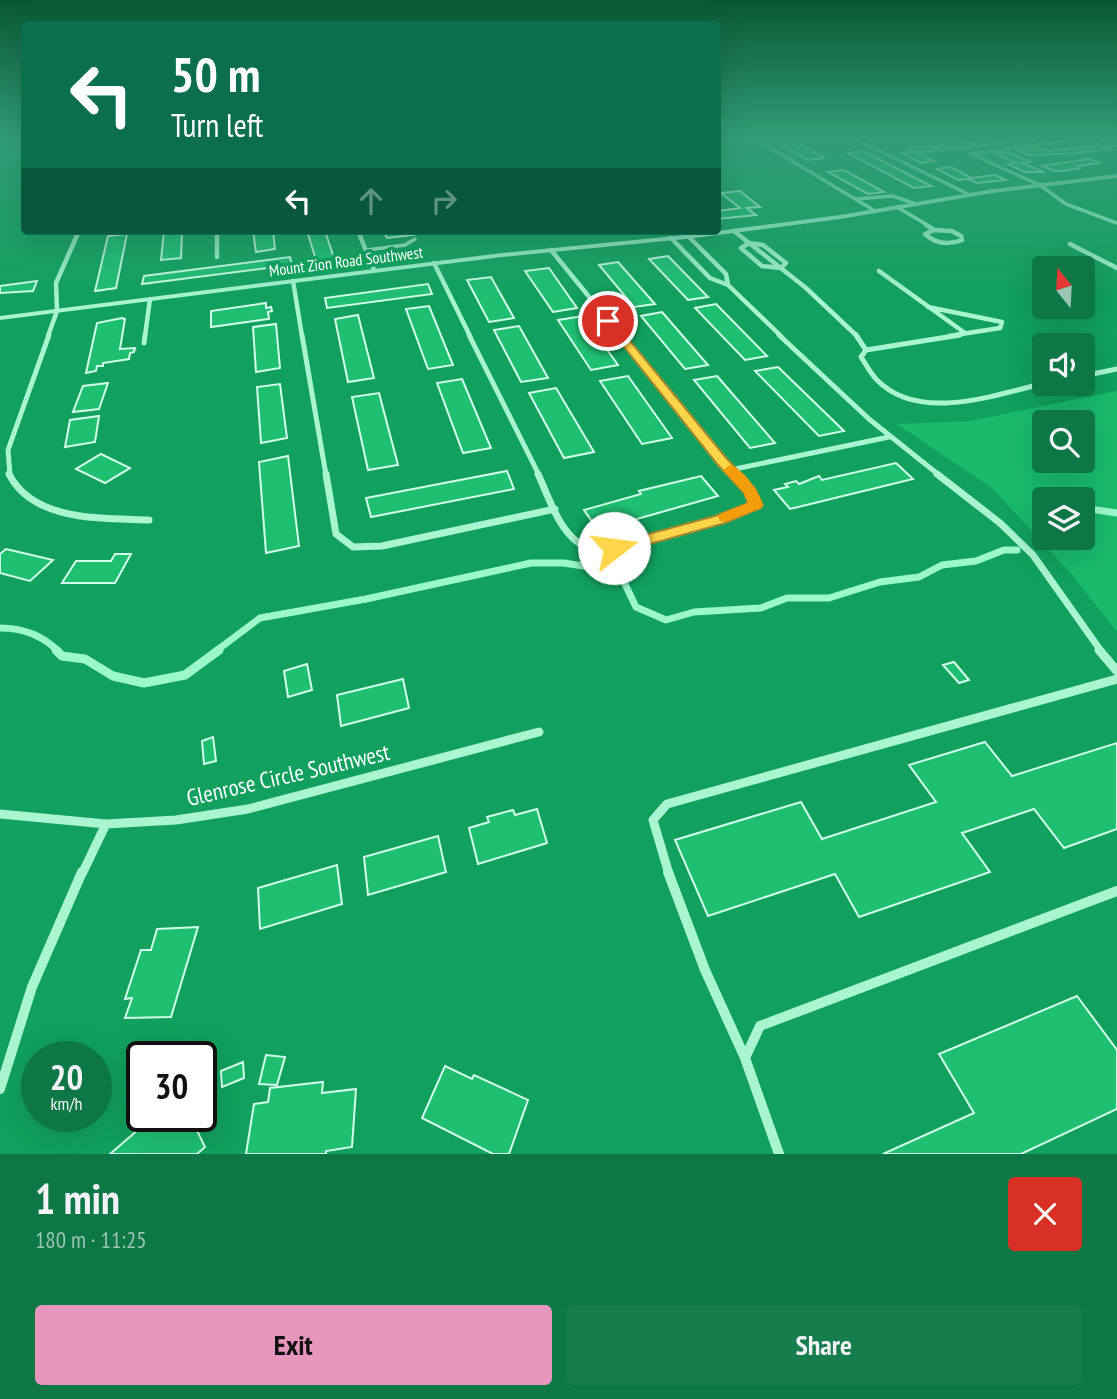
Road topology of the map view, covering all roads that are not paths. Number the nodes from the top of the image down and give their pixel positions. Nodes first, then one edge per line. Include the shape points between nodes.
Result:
1 (842, 192) edge
2 (964, 192) edge
3 (992, 192) edge
4 (1049, 192) edge
5 (970, 195) junction
6 (854, 199) junction
7 (916, 204) junction
8 (897, 207) junction
9 (875, 211) junction
10 (1117, 223) edge
11 (934, 230) junction
12 (734, 231) junction
13 (721, 232) edge
14 (77, 235) edge
15 (217, 235) edge
16 (360, 235) edge
17 (686, 235) edge
18 (692, 235) edge
19 (671, 238) junction
20 (415, 239) dead end
21 (749, 243) junction
22 (1070, 244) dead end
23 (366, 250) junction
24 (551, 250) junction
25 (775, 255) junction
26 (766, 256) junction
27 (217, 257) dead end
28 (752, 258) junction
29 (434, 263) junction
30 (781, 268) junction
31 (1117, 268) edge
32 (374, 270) junction
33 (880, 271) dead end
34 (293, 281) junction
35 (728, 285) junction
36 (150, 299) junction
37 (928, 307) junction
38 (57, 311) junction
39 (0, 318) edge
40 (965, 333) junction
41 (144, 343) dead end
42 (866, 350) junction
43 (1117, 369) edge
44 (1095, 374) edge
45 (1032, 386) edge
46 (889, 437) junction
47 (730, 470) junction
48 (555, 509) junction
49 (149, 520) dead end
50 (1117, 671) edge
51 (1117, 678) edge
52 (539, 732) dead end
53 (0, 814) edge
54 (106, 824) junction
55 (1117, 891) edge
56 (745, 1058) junction
57 (0, 1089) edge
58 (779, 1154) edge

1 - 6 street
2 - 5 street
3 - 5 street, Mount Zion Road Southwest
4 - 10 street via 1066,204
5 - 7 street, Mount Zion Road Southwest
6 - 7 street via 893,196
6 - 9 street
7 - 8 street, Mount Zion Road Southwest
8 - 9 street, Mount Zion Road Southwest
8 - 11 street
9 - 12 street, Mount Zion Road Southwest
11 - 11 street via 957,233 962,240 950,243 925,234
12 - 13 street, Mount Zion Road Southwest
12 - 21 street
14 - 38 street via 56,283
15 - 27 street
16 - 23 street
17 - 19 street, Mount Zion Road Southwest
18 - 35 street via 726,274
19 - 24 street, Mount Zion Road Southwest
19 - 35 street via 710,278
20 - 23 lane via 405,245
21 - 25 street via 762,245
21 - 26 street
21 - 28 street via 741,248
22 - 31 street
23 - 32 street
24 - 29 street, Mount Zion Road Southwest
24 - 47 street
25 - 26 street
25 - 30 street via 786,263
26 - 28 street
26 - 30 street
28 - 30 street via 762,266
29 - 32 street, Mount Zion Road Southwest
29 - 48 street
30 - 42 street via 847,324
32 - 34 street, Mount Zion Road Southwest
33 - 37 street
34 - 36 street, Mount Zion Road Southwest
34 - 48 street via 337,534 353,547 382,546
35 - 46 street
36 - 38 street, Mount Zion Road Southwest
36 - 41 street
37 - 40 street
37 - 40 street via 1002,322 1000,328
38 - 39 street, Mount Zion Road Southwest
38 - 49 street via 8,450 8,473 21,493 48,508
40 - 42 street
42 - 45 street via 861,357 867,370 897,395 914,402 966,400
43 - 44 street
46 - 47 street
46 - 50 street via 1033,555
47 - 48 street via 750,491 756,505 614,548 594,550 579,543
51 - 56 street via 667,804 653,820 669,882
52 - 54 street, Glenrose Circle Southwest via 248,808 176,820
53 - 54 street, Glenrose Circle Southwest
54 - 57 street via 52,932 11,1042
55 - 56 street via 760,1026
56 - 58 street

